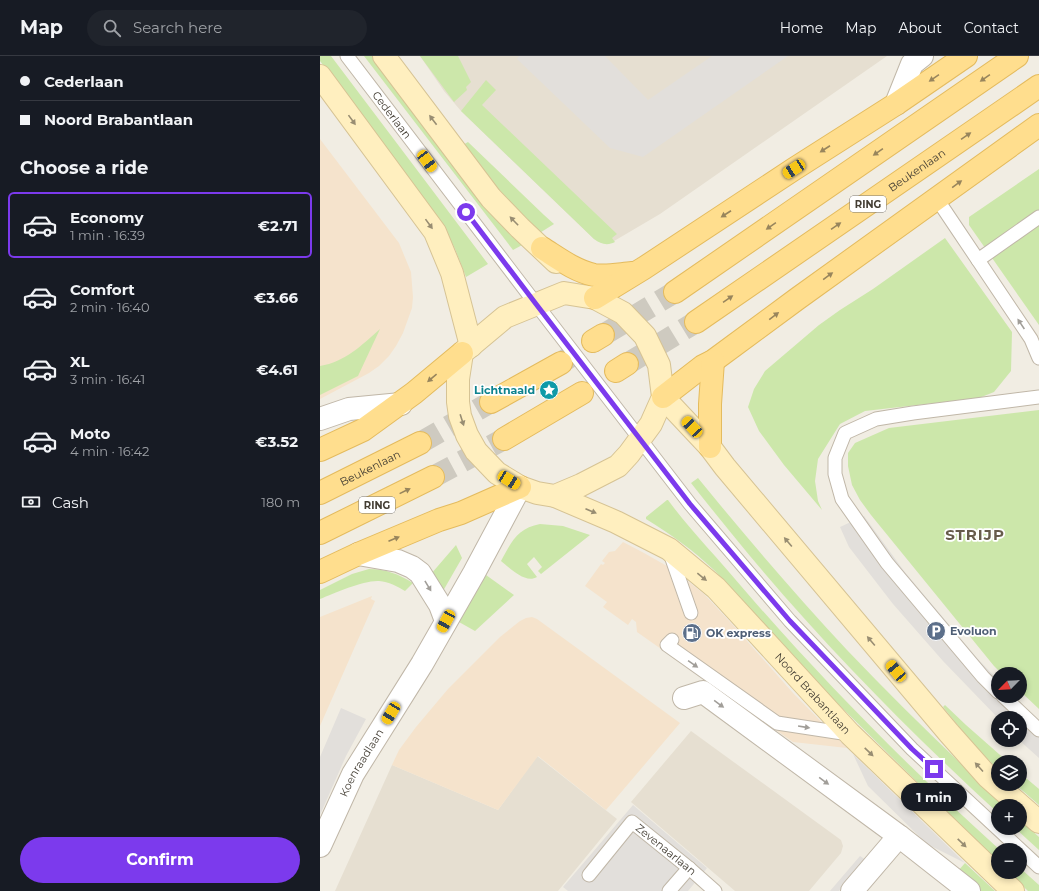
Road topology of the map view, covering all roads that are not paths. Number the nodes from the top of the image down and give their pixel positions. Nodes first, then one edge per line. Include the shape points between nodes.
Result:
1 (347, 56) edge
2 (384, 56) edge
3 (922, 56) edge
4 (966, 56) edge
5 (1017, 56) edge
6 (320, 76) edge
7 (1039, 86) edge
8 (896, 104) junction
9 (1039, 125) edge
10 (937, 199) junction
11 (1039, 217) edge
12 (542, 248) junction
13 (978, 260) junction
14 (635, 273) junction
15 (675, 292) tunnel mouth
16 (595, 298) junction
17 (536, 304) junction
18 (696, 322) tunnel mouth
19 (466, 350) junction
20 (1039, 358) edge
21 (713, 361) junction
22 (561, 363) tunnel mouth
23 (582, 393) dead end
24 (663, 397) junction
25 (1039, 397) edge
26 (491, 402) tunnel mouth
27 (401, 404) junction
28 (320, 419) edge
29 (504, 439) tunnel mouth
30 (640, 439) junction
31 (420, 443) tunnel mouth
32 (710, 447) junction
33 (320, 450) edge
34 (433, 477) tunnel mouth
35 (520, 487) junction
36 (320, 493) edge
37 (555, 496) junction
38 (320, 533) edge
39 (669, 549) junction
40 (358, 554) junction
41 (320, 572) edge
42 (691, 613) dead end
43 (446, 621) junction
44 (672, 640) dead end
45 (991, 685) edge
46 (684, 698) dead end
47 (1010, 703) edge
48 (1039, 730) edge
49 (850, 734) junction
50 (1039, 822) edge
51 (899, 836) junction
52 (321, 842) edge
53 (1039, 867) edge
54 (689, 868) junction
55 (589, 875) dead end
56 (669, 891) edge
57 (715, 891) edge
58 (852, 891) edge
59 (969, 891) edge
60 (1012, 891) edge

1 - 17 lane, Cederlaan
12 -> 2 main road via 492,198
3 - 8 street via 912,64
4 -> 8 main road
5 -> 15 main road
6 -> 19 main road via 435,232 452,273
18 -> 7 main road, Beukenlaan / RING
8 -> 14 main road
10 -> 9 main road
10 - 13 lane
21 -> 10 main road
11 - 13 lane
12 - 14 main road via 570,266 594,275
12 - 16 main road
20 -> 13 lane via 1031,339
14 - 16 main road
16 - 17 main road via 564,293
16 - 24 main road via 623,313 645,336 659,365
17 - 19 main road via 505,317
17 - 30 lane, Cederlaan
19 -> 27 main road
19 -> 35 main road, Noord Brabantlaan via 458,378 458,402 467,435 476,451 497,473
21 - 24 main road
21 - 32 main road
22 - 26 main road
23 - 29 main road
24 - 30 main road via 651,424
24 - 32 main road
25 - 45 lane via 876,419 845,433 835,458 835,474 842,499 858,524 887,563
27 - 28 street via 349,409
27 - 33 main road via 363,430
30 - 37 main road via 618,466
30 - 53 lane, Cederlaan via 685,498 790,621 912,749
31 - 36 main road, Beukenlaan
50 -> 32 main road via 988,777 949,733
38 -> 34 main road, RING
35 - 37 main road, Noord Brabantlaan
40 -> 35 main road
35 - 43 street, Koenraadlaan
37 -> 39 main road, Noord Brabantlaan via 616,522
39 - 42 lane
39 -> 49 main road, Noord Brabantlaan via 716,588
40 - 41 main road
40 -> 43 street via 398,561 412,567 420,574 440,606
43 - 52 street, Koenraadlaan via 422,664 352,774
44 -> 49 lane via 667,645 777,723
46 -> 51 street via 703,692
47 - 48 lane
49 -> 60 main road, Noord Brabantlaan
51 - 58 street
51 - 59 street
54 - 55 lane, Zevenaarlaan via 632,822
54 - 56 lane
54 - 57 lane, Zevenaarlaan

